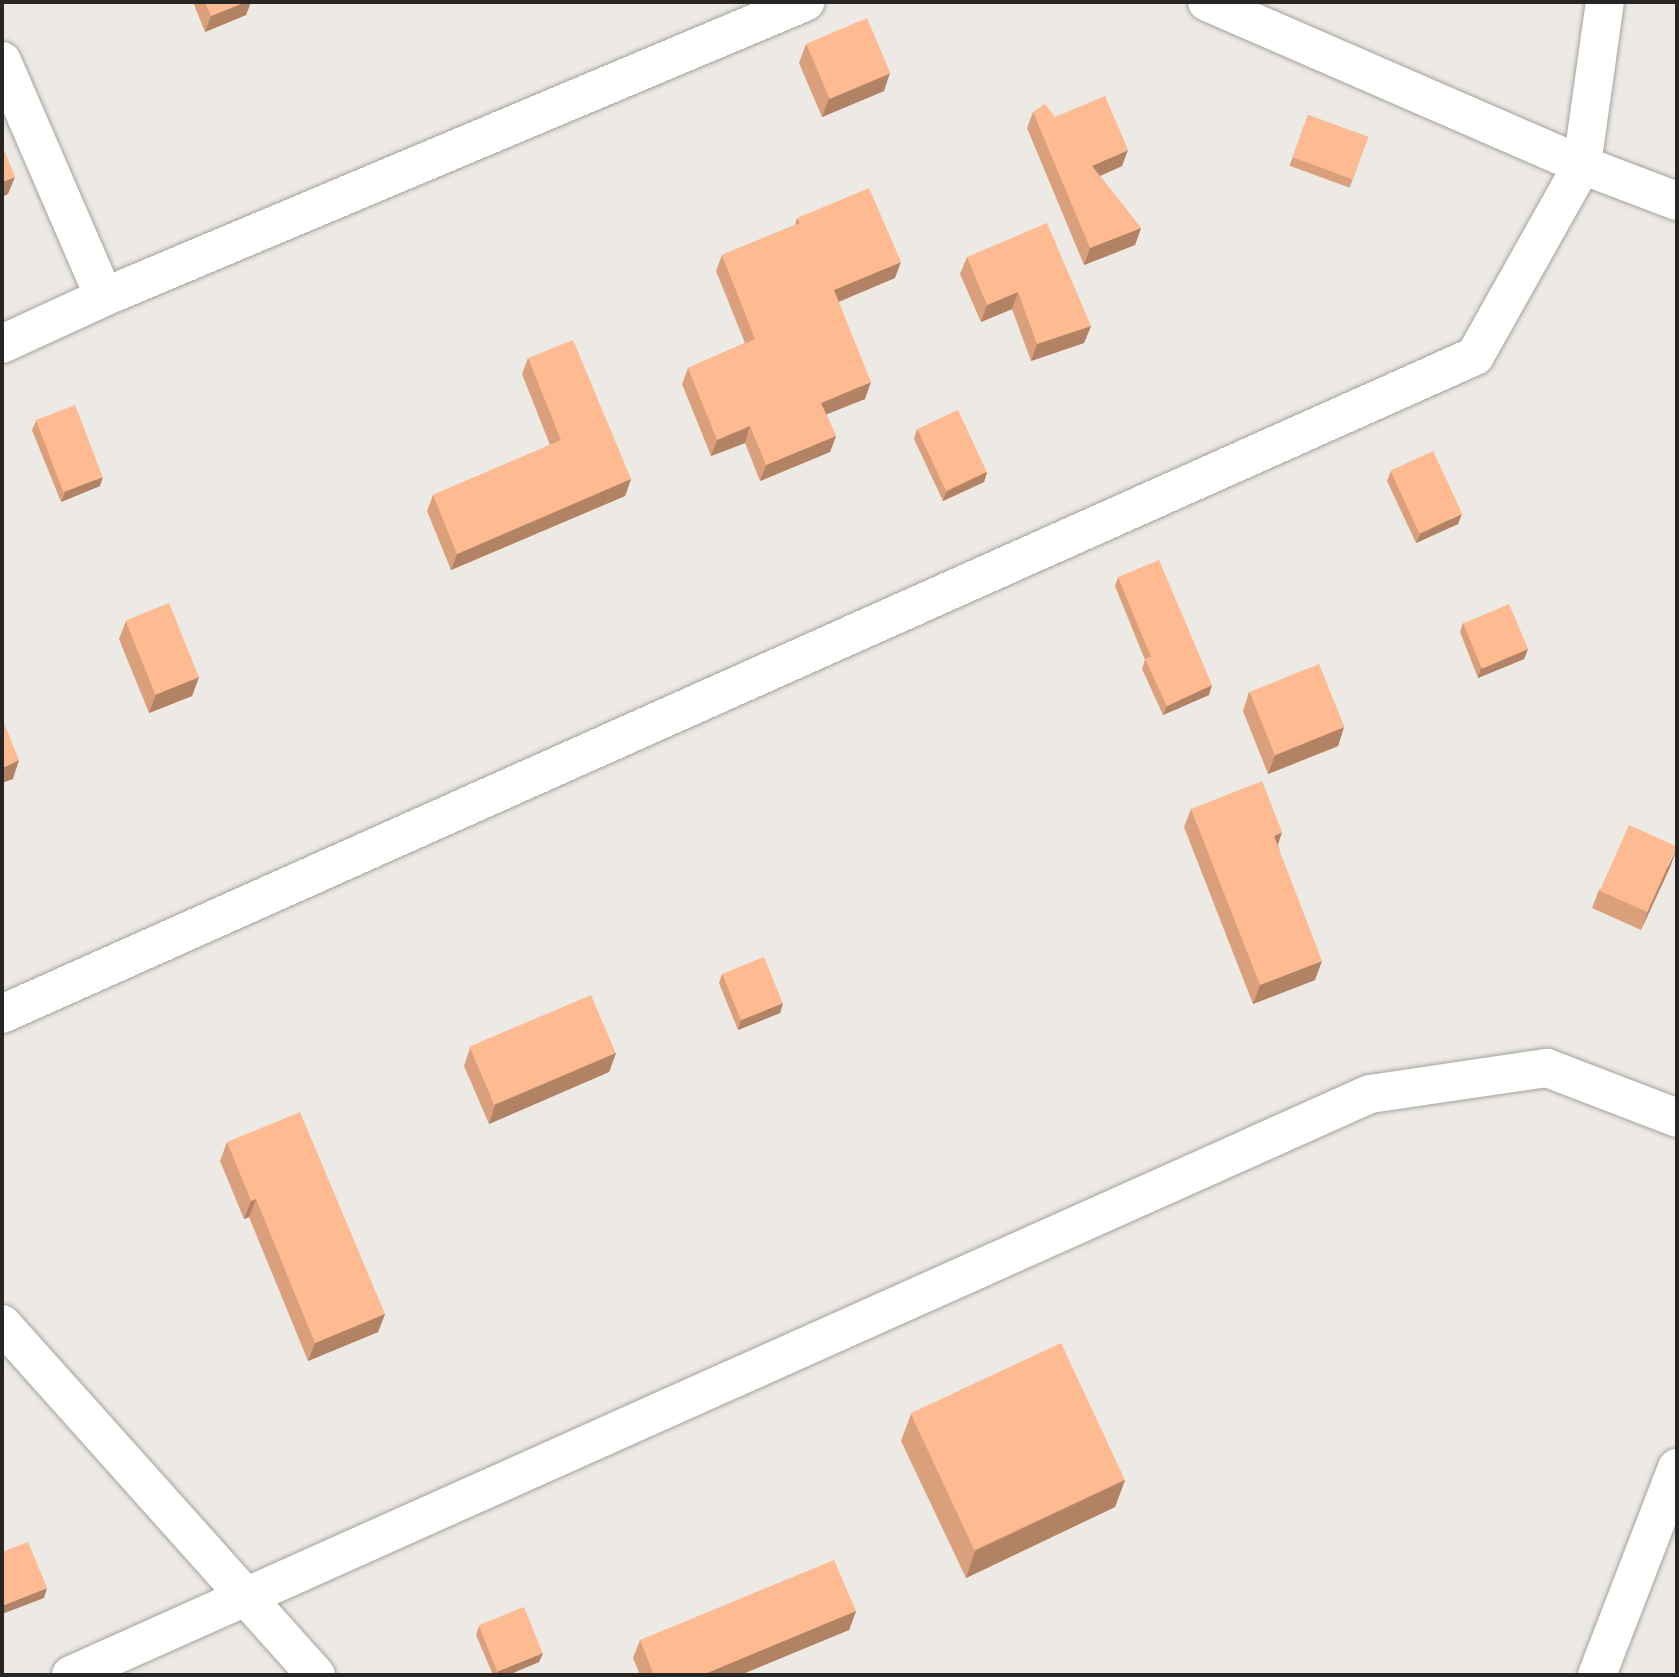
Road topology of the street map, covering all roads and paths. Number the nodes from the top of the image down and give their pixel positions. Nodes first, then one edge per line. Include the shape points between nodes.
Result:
1 (805, 2) edge
2 (1207, 2) edge
3 (1605, 2) edge
4 (2, 61) edge
5 (1582, 165) junction
6 (1677, 201) edge
7 (104, 296) junction
8 (2, 344) edge
9 (2, 1014) edge
10 (1677, 1118) edge
11 (2, 1324) edge
12 (1677, 1468) edge
13 (246, 1597) junction
14 (71, 1675) edge
15 (316, 1675) edge
16 (1597, 1675) edge

1 - 7 street
2 - 5 street
3 - 5 street
4 - 7 street
5 - 6 street
5 - 9 street via 1475,356
7 - 8 street
10 - 13 street via 1547,1068 1370,1094
11 - 13 street
12 - 16 street
13 - 14 street
13 - 15 street

